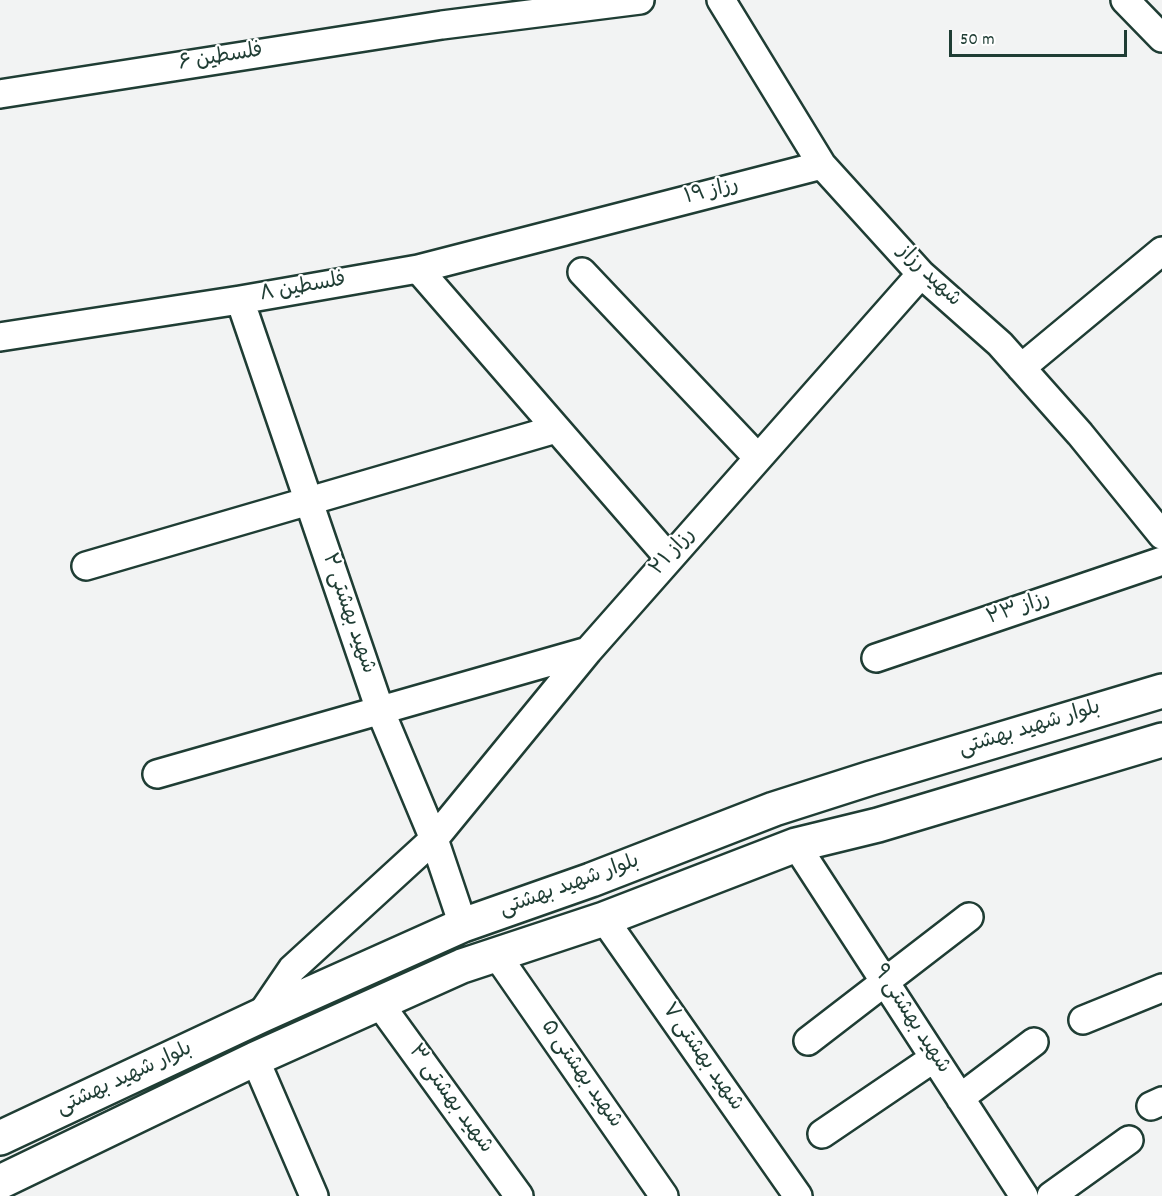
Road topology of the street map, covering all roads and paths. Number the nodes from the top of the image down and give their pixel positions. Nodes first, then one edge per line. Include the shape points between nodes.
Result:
1 (640, 0) edge
2 (721, 0) edge
3 (1125, 0) edge
4 (1162, 38) edge
5 (0, 94) edge
6 (822, 165) junction
7 (602, 221) joint
8 (1162, 251) edge
9 (418, 268) junction
10 (582, 272) dead end
11 (921, 274) junction
12 (240, 300) junction
13 (0, 336) edge
14 (1021, 368) junction
15 (556, 429) junction
16 (758, 458) junction
17 (308, 501) junction
18 (1162, 535) edge
19 (669, 558) junction
20 (1162, 561) edge
21 (86, 566) dead end
22 (588, 651) junction
23 (876, 658) dead end
24 (1162, 691) edge
25 (380, 710) junction
26 (1162, 740) edge
27 (157, 774) dead end
28 (434, 839) junction
29 (796, 845) junction
30 (969, 917) dead end
31 (604, 919) junction
32 (463, 925) junction
33 (496, 954) junction
34 (885, 982) junction
35 (1162, 988) edge
36 (379, 1003) junction
37 (260, 1016) junction
38 (1083, 1020) dead end
39 (808, 1041) dead end
40 (1034, 1042) dead end
41 (934, 1058) junction
42 (255, 1059) junction
43 (148, 1069) junction
44 (960, 1098) junction
45 (161, 1105) junction
46 (822, 1134) dead end
47 (2, 1136) edge
48 (1130, 1140) dead end
49 (0, 1182) edge
50 (314, 1196) edge
51 (519, 1196) edge
52 (664, 1196) edge
53 (798, 1196) edge
54 (1024, 1196) edge
55 (1052, 1196) edge

1 - 5 street, فلسطین ۶ via 442,25
2 - 6 street, شهید رزاز
3 - 4 street
6 - 7 street, رزاز ۱۹
6 - 11 street, شهید رزاز
7 - 9 street, فلسطین ۸
8 - 14 street
9 - 12 street, فلسطین ۸
9 - 15 street
10 - 16 street
11 - 14 street, شهید رزاز via 1000,344
11 - 16 street, رزاز ۲۱
12 - 13 street, فلسطین ۸
12 - 17 street, شهید بهشتی ۲
14 - 18 street, شهید رزاز
15 - 17 street
15 - 19 street
16 - 19 street, رزاز ۲۱
17 - 21 street
17 - 25 street, شهید بهشتی ۲
19 - 22 street, رزاز ۲۱
20 - 23 street, رزاز ۲۳
22 - 25 street
22 - 28 street, رزاز ۲۱
24 - 32 main road, بلوار شهید بهشتی via 774,809
25 - 27 street
25 - 28 street, شهید بهشتی ۲
26 - 29 main road, بلوار شهید بهشتی via 878,825
28 - 32 street, شهید بهشتی ۲
28 - 37 street, رزاز ۲۱ via 292,969
29 - 31 main road, بلوار شهید بهشتی
29 - 34 street, شهید بهشتی ۹
30 - 34 street
31 - 33 main road, بلوار شهید بهشتی
31 - 53 street, شهید بهشتی ۷
32 - 37 main road, بلوار شهید بهشتی
33 - 36 main road, بلوار شهید بهشتی
33 - 52 street, شهید بهشتی ۵
34 - 39 street
34 - 41 street, شهید بهشتی ۹
35 - 38 street
36 - 42 main road, بلوار شهید بهشتی
36 - 51 street, شهید بهشتی ۳
37 - 43 main road, بلوار شهید بهشتی
40 - 44 street
41 - 44 street, شهید بهشتی ۹
41 - 46 street
42 - 45 main road, بلوار شهید بهشتی
42 - 50 street
43 - 45 main road via 147,1092
43 - 47 main road, بلوار شهید بهشتی
44 - 54 street, شهید بهشتی ۹
45 - 49 main road, بلوار شهید بهشتی
48 - 55 street

